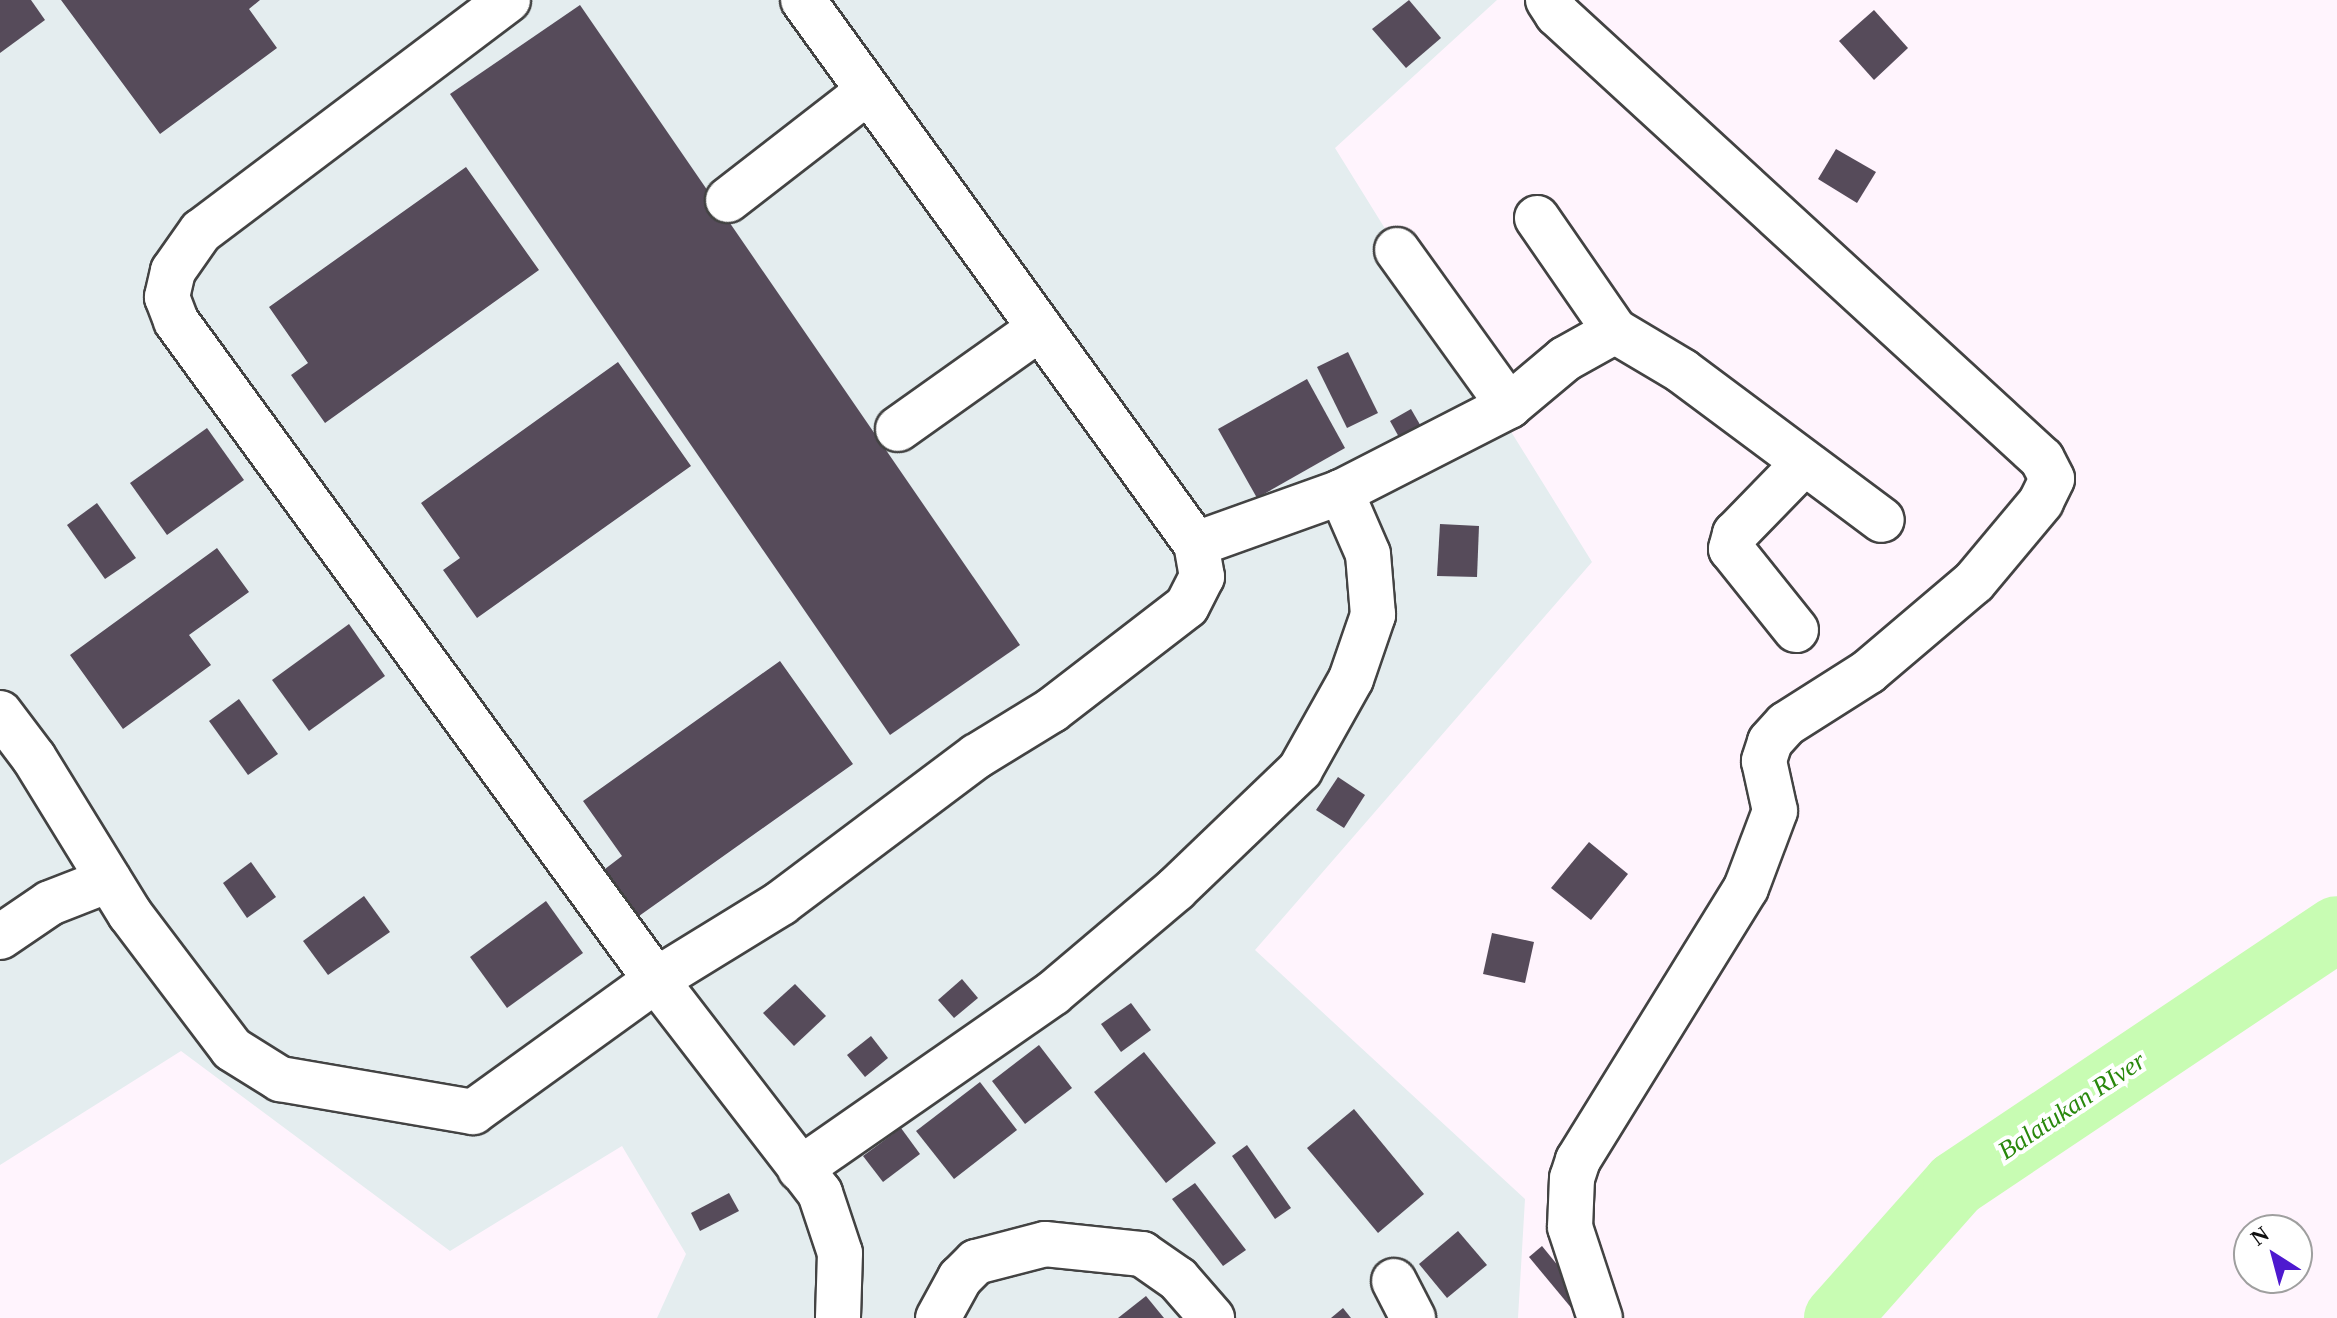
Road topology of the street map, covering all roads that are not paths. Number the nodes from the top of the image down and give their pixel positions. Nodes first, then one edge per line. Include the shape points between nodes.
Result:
1 (508, 0) edge
2 (803, 0) edge
3 (1548, 0) edge
4 (866, 93) junction
5 (728, 200) dead end
6 (1537, 218) dead end
7 (1397, 250) dead end
8 (1040, 328) junction
9 (1615, 331) junction
10 (1509, 406) junction
11 (898, 429) dead end
12 (1803, 464) junction
13 (1341, 492) junction
14 (1882, 520) dead end
15 (1196, 544) junction
16 (1796, 630) dead end
17 (0, 713) edge
18 (109, 880) junction
19 (0, 937) edge
20 (656, 980) junction
21 (800, 1169) junction
22 (844, 1314) edge
23 (938, 1318) edge
24 (1212, 1318) edge
25 (1600, 1318) edge

1 - 20 street via 201,231 173,271 167,297 176,321
2 - 4 street
3 - 25 street via 2042,459 2052,479 2041,502 1974,582 1868,672 1786,724 1770,742 1764,761 1775,811 1746,888 1578,1160 1572,1178 1570,1227
4 - 5 street
4 - 8 street
6 - 9 street
7 - 10 street
8 - 11 street
8 - 15 street
9 - 10 street via 1565,359
9 - 12 street via 1682,371
10 - 13 street
12 - 14 street
12 - 16 street via 1735,534 1731,549
13 - 15 street
13 - 21 street via 1368,554 1373,615 1351,679 1300,770 1176,889 1053,993
15 - 20 street via 1202,577 1187,606 1052,710 977,756 781,903
17 - 18 street
18 - 19 street via 50,903
18 - 20 street via 171,973 232,1049 280,1079 482,1110
20 - 21 street
21 - 22 street via 833,1221
23 - 24 street via 960,1278 976,1262 1045,1244 1142,1254 1178,1279

